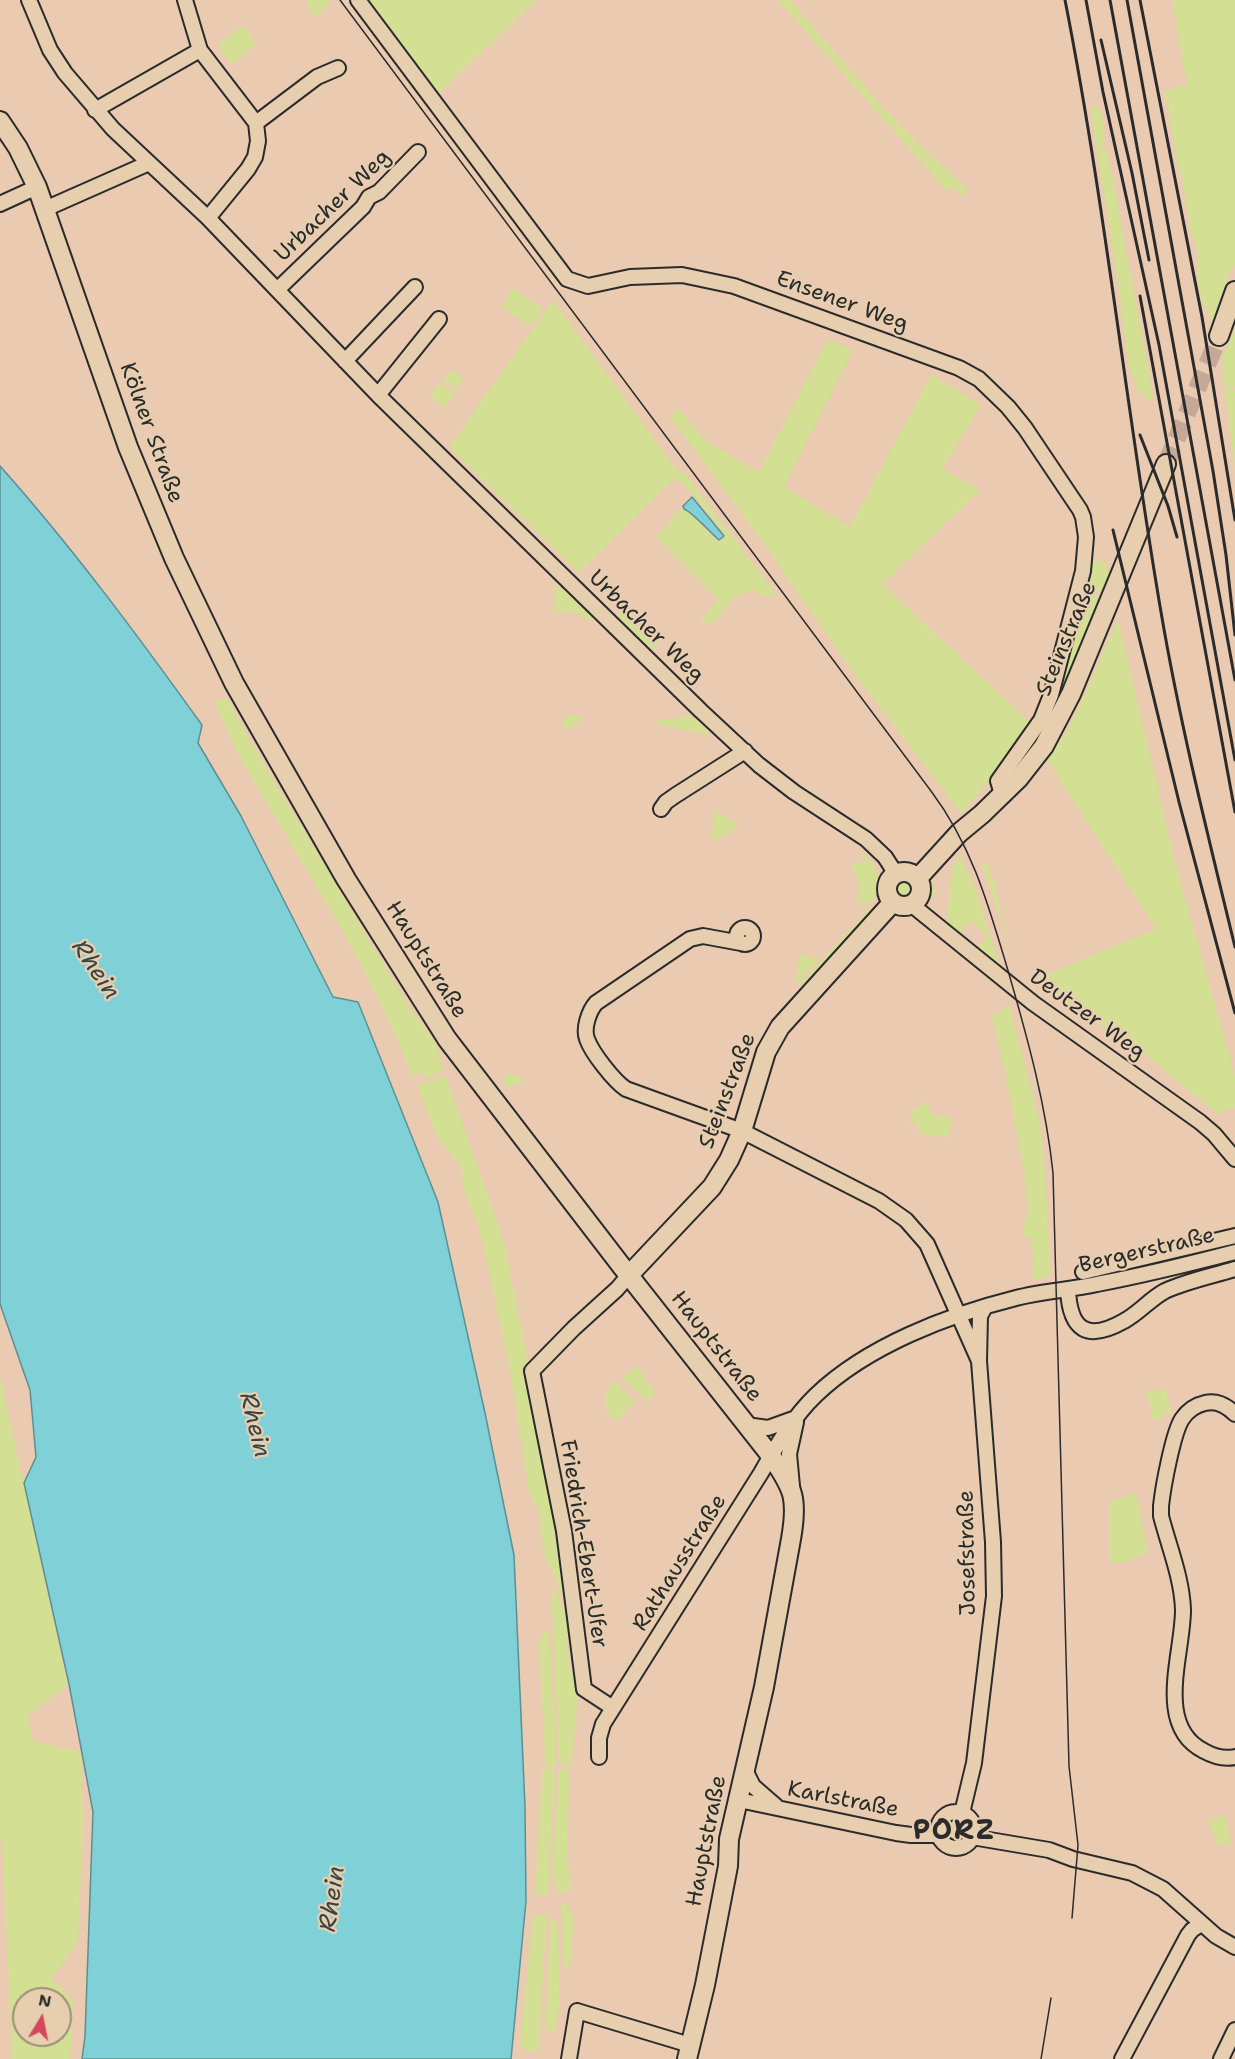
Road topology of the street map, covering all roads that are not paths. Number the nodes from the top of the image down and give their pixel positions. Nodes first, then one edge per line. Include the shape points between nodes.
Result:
1 (29, 0) edge
2 (184, 0) edge
3 (358, 0) edge
4 (200, 50) junction
5 (338, 68) dead end
6 (95, 110) junction
7 (0, 121) edge
8 (256, 123) junction
9 (418, 152) dead end
10 (149, 163) junction
11 (37, 187) junction
12 (0, 204) edge
13 (45, 209) junction
14 (208, 218) junction
15 (415, 287) dead end
16 (278, 289) junction
17 (1235, 291) edge
18 (439, 319) dead end
19 (1219, 336) tunnel mouth
20 (345, 361) junction
21 (378, 395) junction
22 (1166, 464) tunnel mouth
23 (745, 751) junction
24 (275, 755) joint
25 (1002, 794) junction
26 (661, 809) dead end
27 (896, 874) junction
28 (917, 891) junction
29 (893, 902) junction
30 (741, 944) dead end
31 (742, 1131) junction
32 (1235, 1159) edge
33 (1235, 1236) edge
34 (1235, 1252) edge
35 (1235, 1269) edge
36 (1083, 1272) dead end
37 (628, 1275) junction
38 (1068, 1290) junction
39 (985, 1307) junction
40 (959, 1316) junction
41 (979, 1361) junction
42 (532, 1371) joint
43 (1235, 1414) edge
44 (797, 1417) junction
45 (746, 1425) junction
46 (771, 1456) junction
47 (793, 1492) junction
48 (613, 1708) junction
49 (599, 1757) dead end
50 (1235, 1757) edge
51 (745, 1770) junction
52 (739, 1800) junction
53 (763, 1806) junction
54 (780, 1809) junction
55 (962, 1813) junction
56 (732, 1827) junction
57 (973, 1833) junction
58 (939, 1835) junction
59 (1201, 1924) junction
60 (1235, 1937) edge
61 (1235, 1947) edge
62 (1235, 2030) edge
63 (689, 2052) edge
64 (568, 2059) edge
65 (1122, 2059) edge
66 (1221, 2059) edge

1 - 6 street, Urbacher Weg via 51,50
2 - 4 street
3 - 25 street, Ensener Weg via 567,279 588,286 630,277 682,275 734,286 959,368 979,380 1008,407 1080,510 1086,537 1083,571 1051,695 1041,720 998,781
4 - 6 street
4 - 8 street
5 - 8 street via 317,77
6 - 10 street, Urbacher Weg
7 - 11 main road, Kölner Straße
8 - 14 street via 255,157 242,179
9 - 16 street, Urbacher Weg
10 - 13 street
10 - 14 street, Urbacher Weg
11 - 12 street
11 - 13 main road, Kölner Straße
13 - 24 main road, Kölner Straße via 147,495 199,613
14 - 16 street, Urbacher Weg
15 - 20 street
16 - 20 street, Urbacher Weg
17 - 19 main road
18 - 21 street
20 - 21 street, Urbacher Weg
21 - 23 street, Urbacher Weg
22 - 25 main road, Steinstraße via 1060,718 1033,761
23 - 26 street
23 - 27 street, Urbacher Weg via 789,788 866,839
24 - 37 main road, Hauptstraße via 429,1014
25 - 28 main road, Steinstraße
27 - 28 main road via 907,872
27 - 29 main road via 887,887
28 - 29 main road via 904,907
28 - 32 street, Deutzer Weg via 1033,1003 1200,1122
29 - 31 main road, Steinstraße via 772,1039
30 - 31 street, Josefstraße via 703,936 690,939 596,1003 589,1014 586,1035 611,1076 626,1089
31 - 37 main road, Steinstraße via 712,1187
31 - 40 street, Josefstraße via 879,1201 906,1220 927,1244
33 - 36 street, Bergerstraße
34 - 38 street, Bergerstraße
35 - 38 street, Bergerstraße via 1164,1292 1124,1321 1092,1331 1074,1322
37 - 42 street, Steinstraße
37 - 45 main road, Hauptstraße
38 - 39 street, Bergerstraße
39 - 40 street, Bergerstraße
39 - 41 street, Josefstraße via 980,1316
40 - 41 street, Josefstraße
40 - 44 street, Bergerstraße via 865,1358 814,1396
41 - 55 street, Josefstraße via 994,1596 974,1763
42 - 48 street, Friedrich-Ebert-Ufer via 564,1531 584,1689
43 - 50 street via 1224,1405 1208,1402 1185,1415 1178,1429 1161,1516 1179,1578 1183,1610 1174,1704 1182,1733 1208,1753
44 - 45 street via 768,1428
44 - 46 street, Bergerstraße
44 - 47 street via 789,1454
45 - 46 main road, Hauptstraße
46 - 47 main road, Hauptstraße
46 - 48 street, Rathausstraße
47 - 51 main road, Hauptstraße via 793,1531
48 - 49 street, Rathausstraße via 598,1738
51 - 52 main road, Hauptstraße
51 - 54 street via 759,1792
52 - 53 street, Karlstraße
52 - 56 main road, Hauptstraße
53 - 54 street, Karlstraße
53 - 56 street via 750,1811
54 - 58 street, Karlstraße via 896,1833
55 - 57 street via 972,1822
55 - 58 street via 943,1817
56 - 63 main road, Hauptstraße via 728,1866
57 - 58 street via 968,1843 957,1848 944,1844
57 - 59 street via 1132,1873 1163,1889
57 - 60 street via 1135,1865 1168,1883 1206,1918
59 - 61 street
59 - 65 street via 1188,1935
62 - 66 street
63 - 64 street via 577,2012

